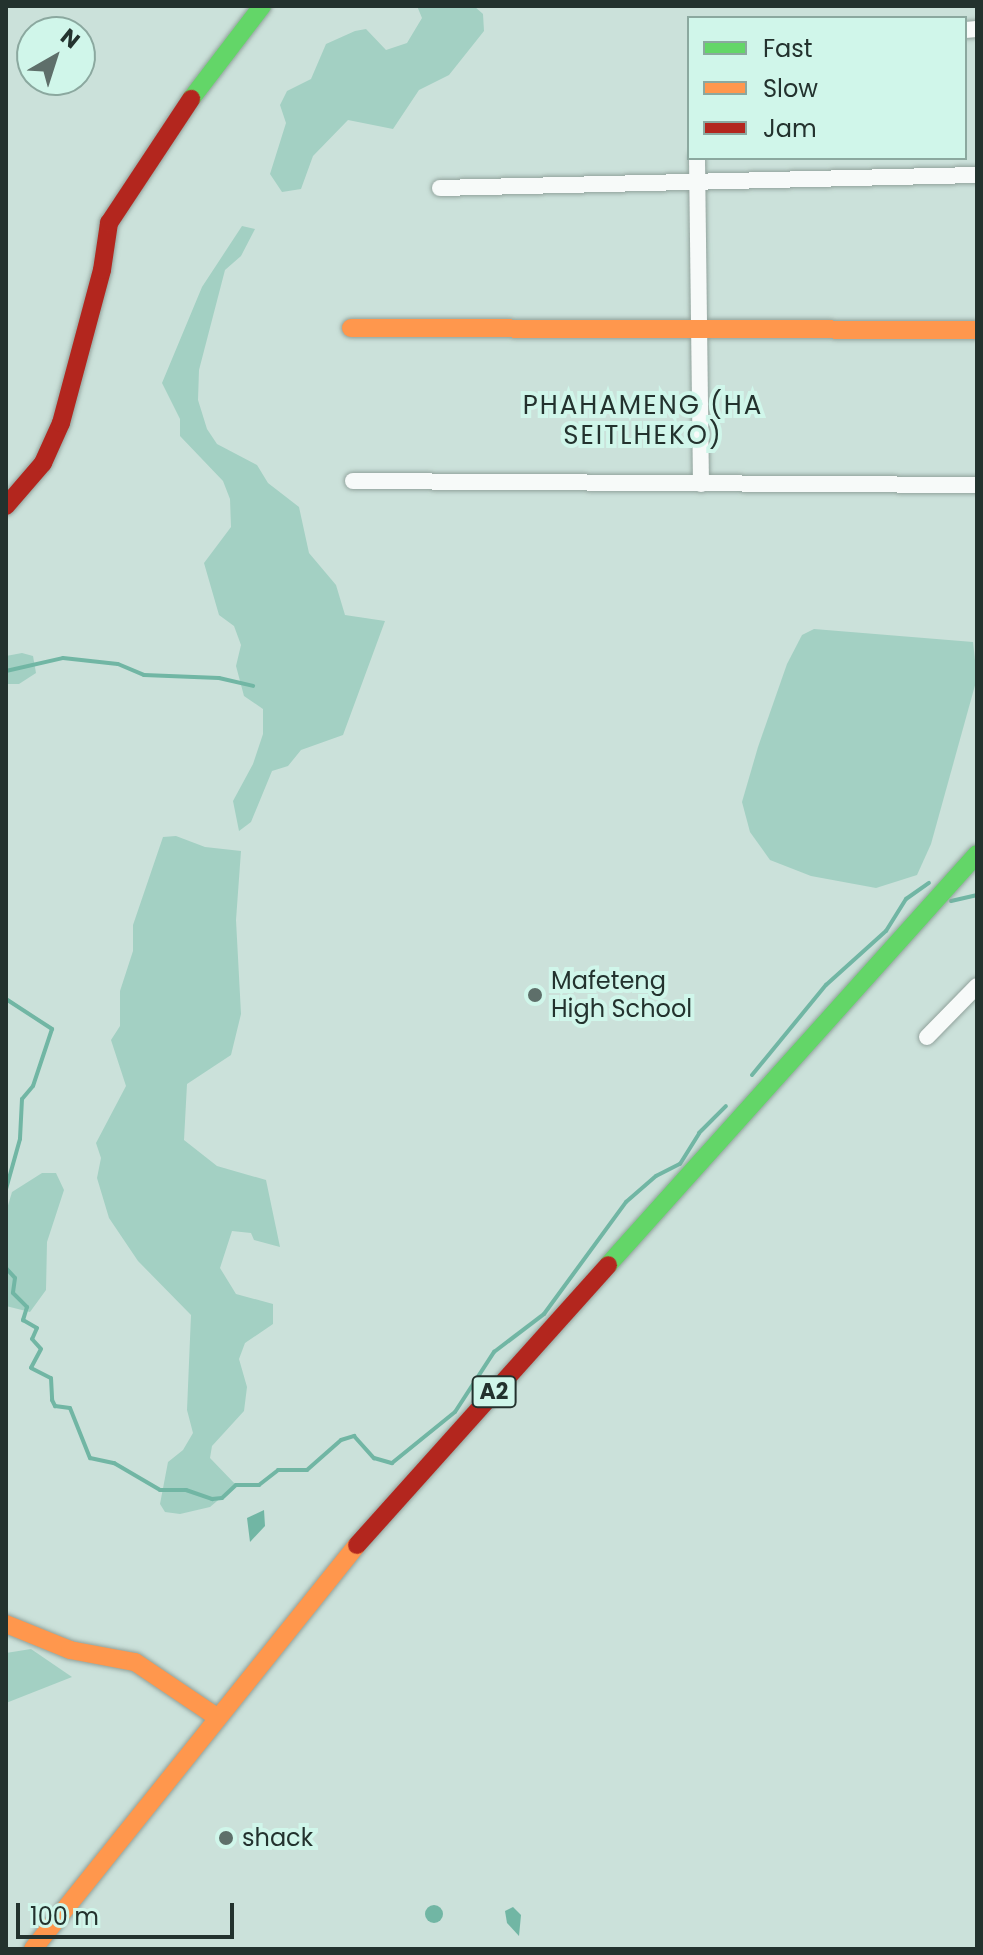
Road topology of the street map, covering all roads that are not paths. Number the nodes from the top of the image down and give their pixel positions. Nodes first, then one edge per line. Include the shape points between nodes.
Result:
1 (262, 6) edge
2 (697, 160) edge
3 (977, 175) edge
4 (697, 179) junction
5 (440, 188) dead end
6 (351, 328) dead end
7 (977, 330) edge
8 (700, 331) junction
9 (353, 481) dead end
10 (701, 484) junction
11 (977, 485) edge
12 (6, 506) edge
13 (977, 854) edge
14 (977, 986) edge
15 (927, 1037) dead end
16 (6, 1624) edge
17 (217, 1717) junction
18 (33, 1949) edge

1 - 12 main road via 200,85 109,223 99,284 61,423 43,463
2 - 4 street
3 - 4 street
4 - 5 street
4 - 8 street
6 - 8 main road
7 - 8 main road
8 - 10 street
9 - 10 street
10 - 11 street
13 - 17 main road, A2 via 424,1468
14 - 15 street
16 - 17 main road via 70,1650 135,1662
17 - 18 main road, A2

